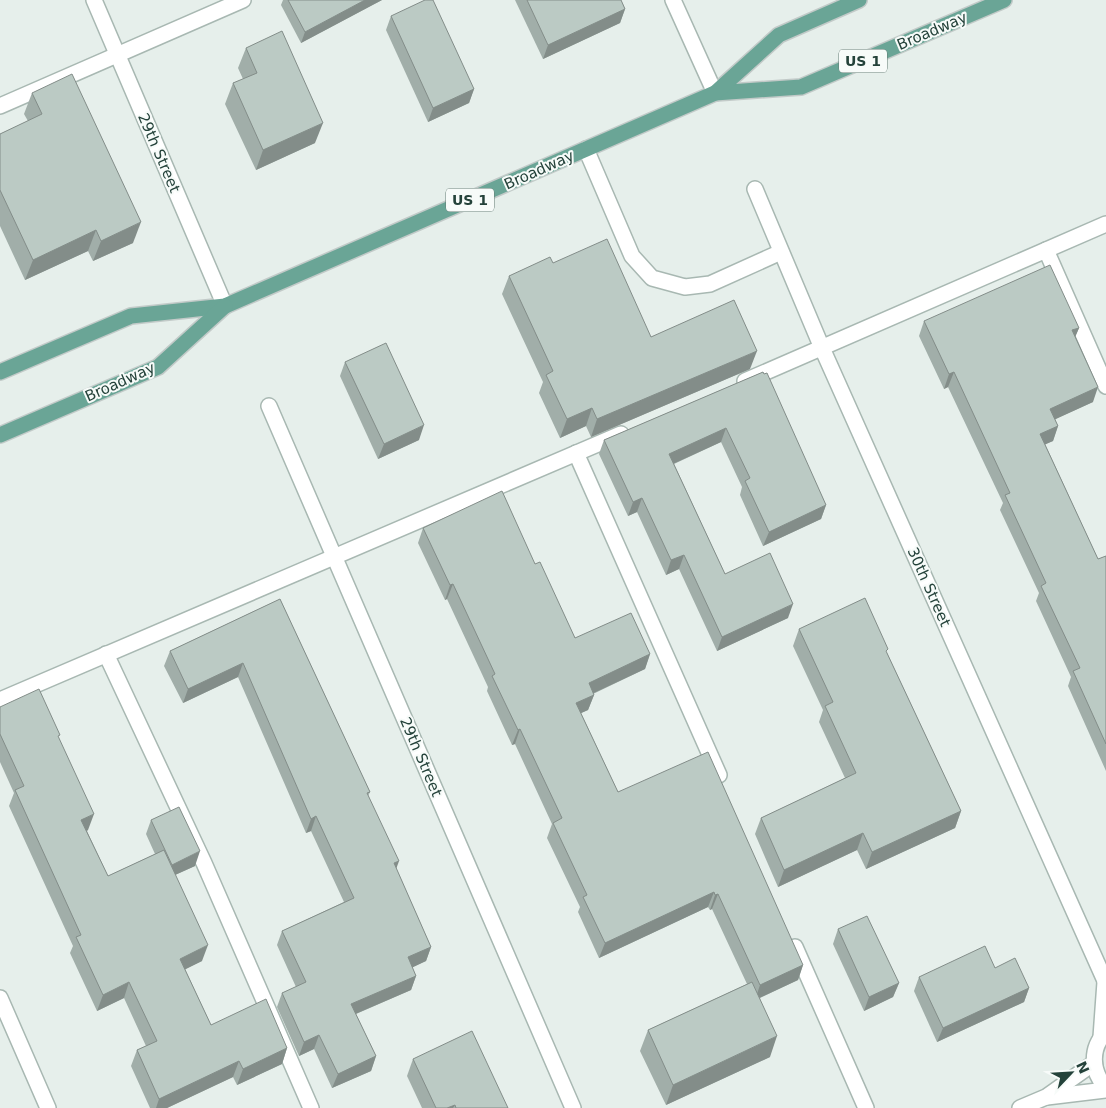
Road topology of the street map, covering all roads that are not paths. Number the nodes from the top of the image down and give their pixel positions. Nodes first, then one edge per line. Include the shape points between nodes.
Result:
1 (94, 0) edge
2 (243, 0) edge
3 (673, 0) edge
4 (859, 0) edge
5 (1004, 0) edge
6 (118, 56) junction
7 (715, 93) junction
8 (0, 106) edge
9 (586, 149) junction
10 (755, 189) dead end
11 (1106, 224) edge
12 (1046, 250) junction
13 (782, 252) junction
14 (226, 306) junction
15 (822, 348) junction
16 (0, 372) edge
17 (1106, 386) edge
18 (728, 388) edge
19 (269, 406) dead end
20 (638, 427) edge
21 (0, 435) edge
22 (576, 454) junction
23 (334, 557) junction
24 (106, 654) junction
25 (0, 700) edge
26 (725, 790) edge
27 (790, 935) edge
28 (1106, 983) edge
29 (0, 998) edge
30 (1103, 1035) edge
31 (1094, 1062) junction
32 (1106, 1089) edge
33 (1046, 1097) junction
34 (48, 1108) edge
35 (311, 1108) edge
36 (573, 1108) edge
37 (866, 1108) edge
38 (1020, 1108) edge

1 - 6 street, 29th Street
2 - 6 street
3 - 7 street
4 - 7 main road, Broadway / US 1 via 779,35
5 - 7 main road, Broadway / US 1 via 802,87
6 - 8 street
6 - 14 street, 29th Street
7 - 9 main road, Broadway / US 1
9 - 13 street via 632,256 652,278 684,287 710,284
9 - 14 main road, Broadway / US 1
10 - 13 street, 30th Street
11 - 12 street
12 - 15 street
12 - 17 street
13 - 15 street, 30th Street
14 - 16 main road, Broadway / US 1 via 131,316
14 - 21 main road, Broadway / US 1 via 158,367
15 - 18 street
15 - 28 street, 30th Street
19 - 23 street, 29th Street
20 - 22 street
22 - 23 street
22 - 26 street
23 - 24 street
23 - 36 street, 29th Street
24 - 25 street
24 - 35 street via 204,863
27 - 37 street
28 - 30 street, 30th Street
29 - 34 street
30 - 31 street, 30th Street via 1095,1049
31 - 32 street via 1096,1074
31 - 33 street
32 - 33 street
33 - 38 street

